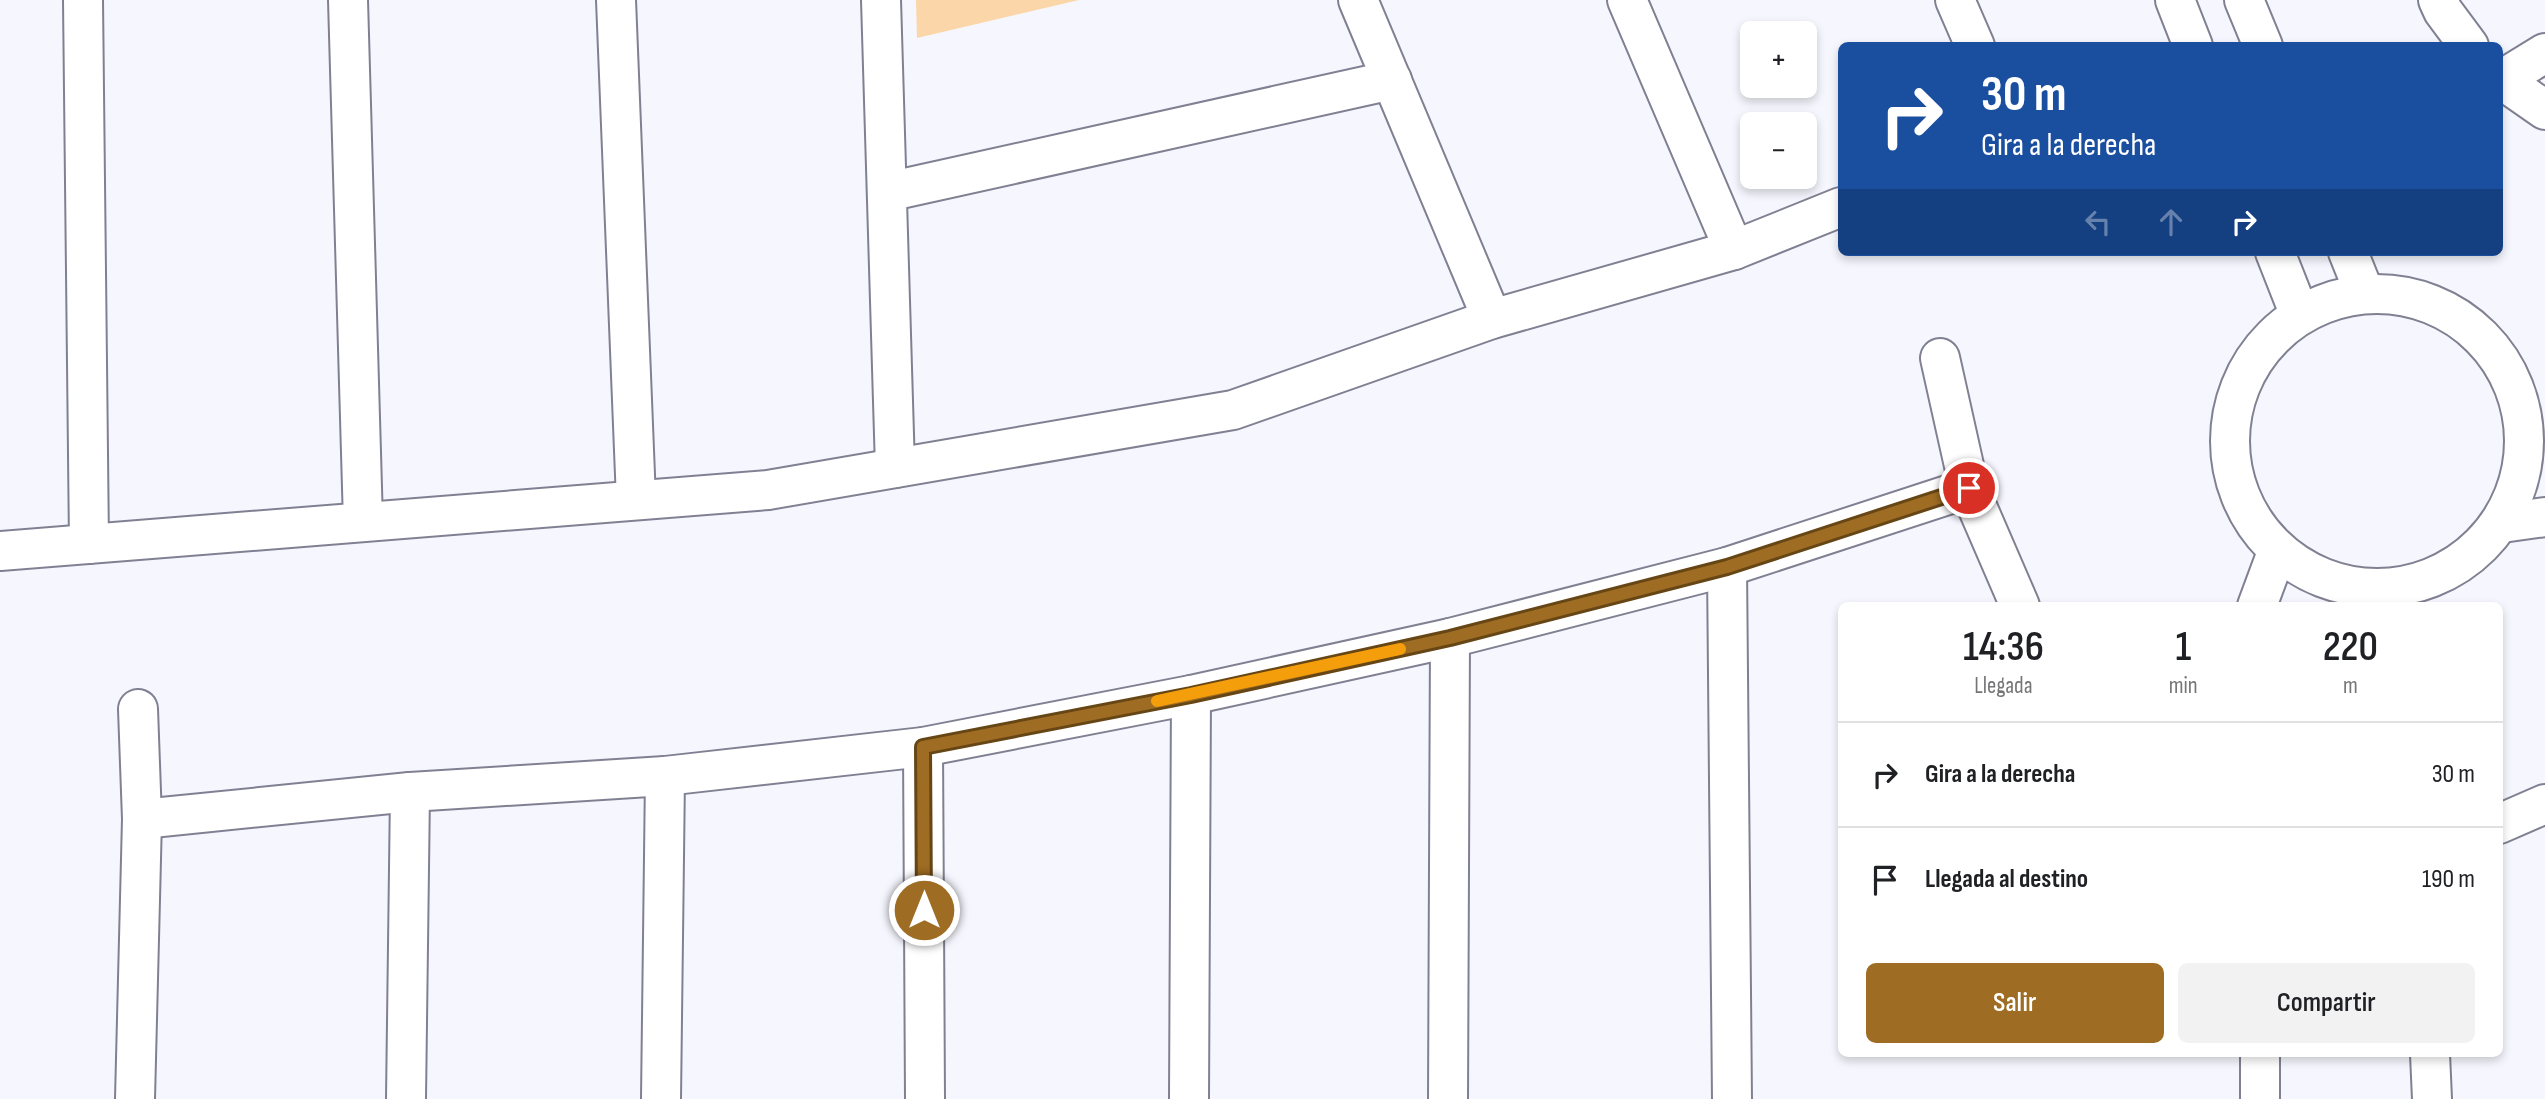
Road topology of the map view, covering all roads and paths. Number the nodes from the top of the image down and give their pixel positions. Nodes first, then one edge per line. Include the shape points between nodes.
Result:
1 (83, 0) edge
2 (348, 0) edge
3 (615, 0) edge
4 (881, 0) edge
5 (1358, 0) edge
6 (1627, 0) edge
7 (1955, 0) edge
8 (2175, 0) edge
9 (2244, 0) edge
10 (2438, 0) edge
11 (1973, 42) edge
12 (2191, 42) edge
13 (2261, 42) edge
14 (2466, 42) edge
15 (2545, 53) edge
16 (2503, 77) edge
17 (1392, 80) junction
18 (2503, 81) edge
19 (2545, 110) edge
20 (887, 192) junction
21 (1838, 208) edge
22 (1734, 250) junction
23 (2276, 256) edge
24 (2350, 256) edge
25 (2364, 292) junction
26 (2299, 313) junction
27 (1492, 319) junction
28 (1940, 358) dead end
29 (2535, 422) edge
30 (895, 468) junction
31 (1969, 488) junction
32 (636, 500) junction
33 (2545, 517) edge
34 (363, 522) junction
35 (2502, 523) junction
36 (89, 544) junction
37 (0, 551) edge
38 (2277, 552) junction
39 (1727, 567) junction
40 (2316, 592) edge
41 (2018, 602) edge
42 (2258, 602) edge
43 (1450, 638) junction
44 (1191, 695) junction
45 (138, 709) dead end
46 (923, 747) junction
47 (665, 776) junction
48 (410, 792) junction
49 (2545, 804) edge
50 (142, 818) junction
51 (2503, 822) edge
52 (2260, 1057) edge
53 (2430, 1057) edge
54 (135, 1099) edge
55 (406, 1099) edge
56 (661, 1099) edge
57 (925, 1099) edge
58 (1189, 1099) edge
59 (1448, 1099) edge
60 (1732, 1099) edge
61 (2260, 1099) edge
62 (2431, 1099) edge

1 - 36 street
2 - 34 street
3 - 32 street
4 - 20 street
5 - 17 street
6 - 22 street
7 - 11 street
8 - 12 street
9 - 13 street
10 - 14 street
15 - 16 street
17 - 20 street
17 - 27 street
18 - 19 street
20 - 30 street
21 - 22 street
22 - 27 street
23 - 26 street
24 - 25 street
25 - 26 street
25 - 29 street via 2437,304 2495,350
26 - 38 street via 2250,362 2229,426 2238,495
27 - 30 street via 1233,410
28 - 31 street
29 - 35 street via 2523,472
30 - 32 street via 768,490
31 - 39 street
31 - 41 street
32 - 34 street
33 - 35 street
34 - 36 street
35 - 40 street via 2454,570 2388,590
36 - 37 street
38 - 40 street
38 - 42 street
39 - 43 street
39 - 60 street
43 - 44 street
43 - 59 street
44 - 46 street
44 - 58 street
45 - 50 street
46 - 47 street
46 - 57 street
47 - 48 street
47 - 56 street
48 - 50 street
48 - 55 street
49 - 51 street
50 - 54 street
52 - 61 street
53 - 62 street

